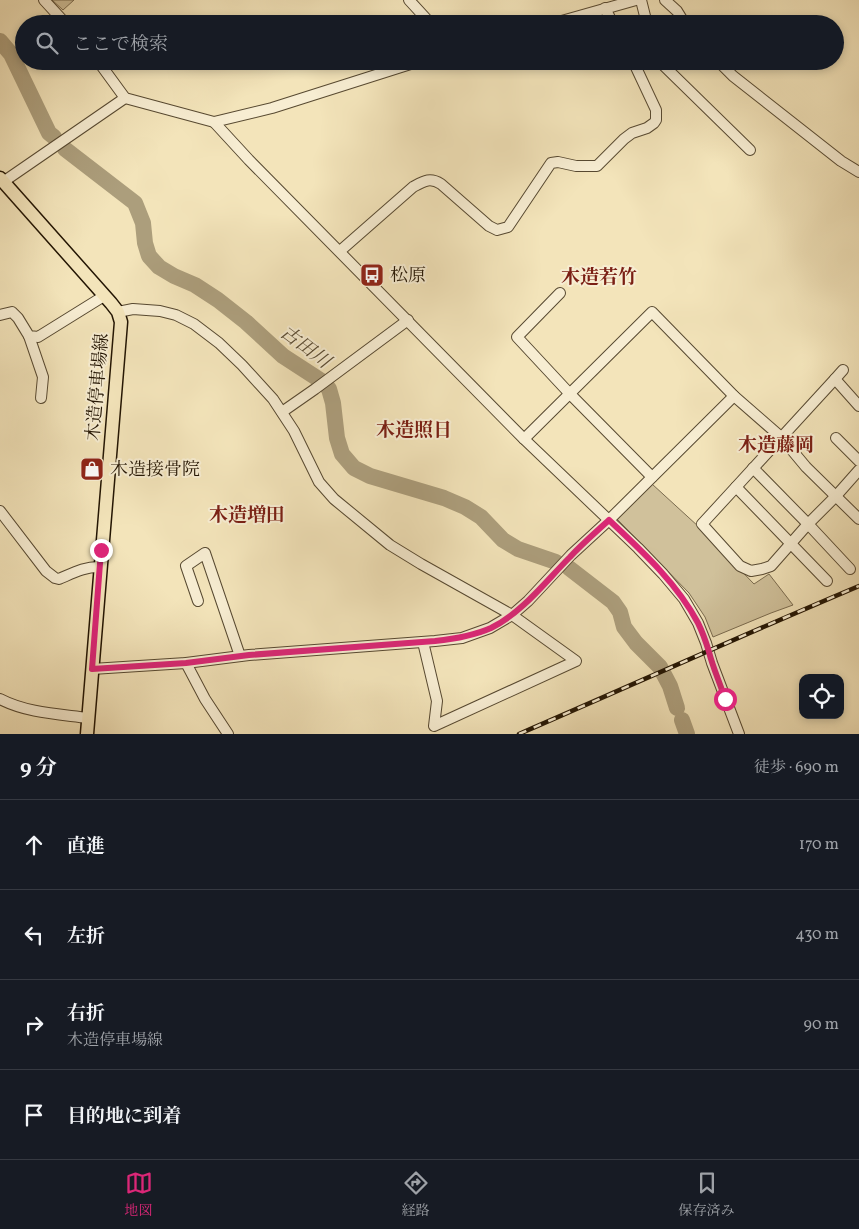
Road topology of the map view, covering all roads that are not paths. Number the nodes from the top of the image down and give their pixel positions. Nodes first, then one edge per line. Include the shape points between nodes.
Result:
1 (44, 0) edge
2 (409, 0) edge
3 (636, 0) edge
4 (641, 0) edge
5 (665, 0) edge
6 (605, 8) junction
7 (58, 15) edge
8 (422, 15) edge
9 (581, 15) edge
10 (608, 15) edge
11 (645, 15) edge
12 (680, 15) edge
13 (105, 70) edge
14 (392, 70) edge
15 (637, 70) edge
16 (668, 70) edge
17 (727, 70) edge
18 (125, 98) junction
19 (214, 122) junction
20 (750, 150) dead end
21 (859, 172) edge
22 (2, 180) edge
23 (340, 251) junction
24 (560, 293) dead end
25 (104, 296) junction
26 (118, 312) junction
27 (0, 315) edge
28 (408, 320) junction
29 (29, 336) junction
30 (843, 370) dead end
31 (836, 379) junction
32 (570, 394) junction
33 (734, 396) junction
34 (41, 398) dead end
35 (859, 406) edge
36 (282, 412) junction
37 (781, 437) junction
38 (836, 438) dead end
39 (524, 439) junction
40 (859, 461) edge
41 (753, 468) junction
42 (859, 470) edge
43 (652, 477) junction
44 (736, 486) junction
45 (836, 496) junction
46 (0, 511) edge
47 (859, 519) edge
48 (609, 520) junction
49 (808, 524) junction
50 (790, 544) junction
51 (100, 567) junction
52 (850, 569) dead end
53 (827, 581) dead end
54 (198, 601) dead end
55 (512, 615) junction
56 (423, 642) junction
57 (240, 656) junction
58 (186, 663) junction
59 (92, 669) junction
60 (0, 699) edge
61 (88, 718) junction
62 (86, 734) edge
63 (228, 734) edge
64 (739, 734) edge

1 - 7 street
2 - 8 street
3 - 6 street
4 - 11 street
5 - 12 street
6 - 9 street
6 - 10 street
13 - 18 street
14 - 19 street via 272,108
15 - 23 street via 656,110 654,123 624,139 597,166 551,163 508,227 497,230 489,226 441,184 435,180 423,181
16 - 20 street
17 - 21 street
18 - 19 street
18 - 22 street
19 - 23 street
22 - 25 main road, 木造停車場線
23 - 28 street
24 - 32 street via 517,338
25 - 26 main road, 木造停車場線
25 - 29 street via 38,337
26 - 36 street via 160,311 194,324 242,365
26 - 51 main road, 木造停車場線 via 121,322
27 - 29 street via 12,312
28 - 36 street
28 - 39 street
29 - 34 street via 43,377
30 - 31 street
31 - 35 street
31 - 37 street
32 - 33 street via 652,312
32 - 39 street
32 - 43 street
33 - 37 street
33 - 43 street
36 - 55 street via 320,482 334,499 390,545
37 - 41 street
37 - 45 street
38 - 40 street
39 - 48 street
41 - 44 street
41 - 49 street
42 - 45 street
43 - 48 street
44 - 50 street
44 - 50 street via 702,524 740,566 762,570 771,566
45 - 47 street
45 - 49 street
46 - 51 street via 46,571 55,578
48 - 55 street
48 - 64 street via 684,599 698,623
49 - 50 street
49 - 52 street
50 - 53 street
51 - 59 main road, 木造停車場線
54 - 57 street via 186,566 205,553
55 - 56 street via 490,628 462,638
55 - 56 street via 576,661 434,726 437,700
56 - 57 street
57 - 58 street
58 - 59 street
58 - 63 street
59 - 61 main road, 木造停車場線
60 - 61 street via 39,712
61 - 62 main road, 木造停車場線

